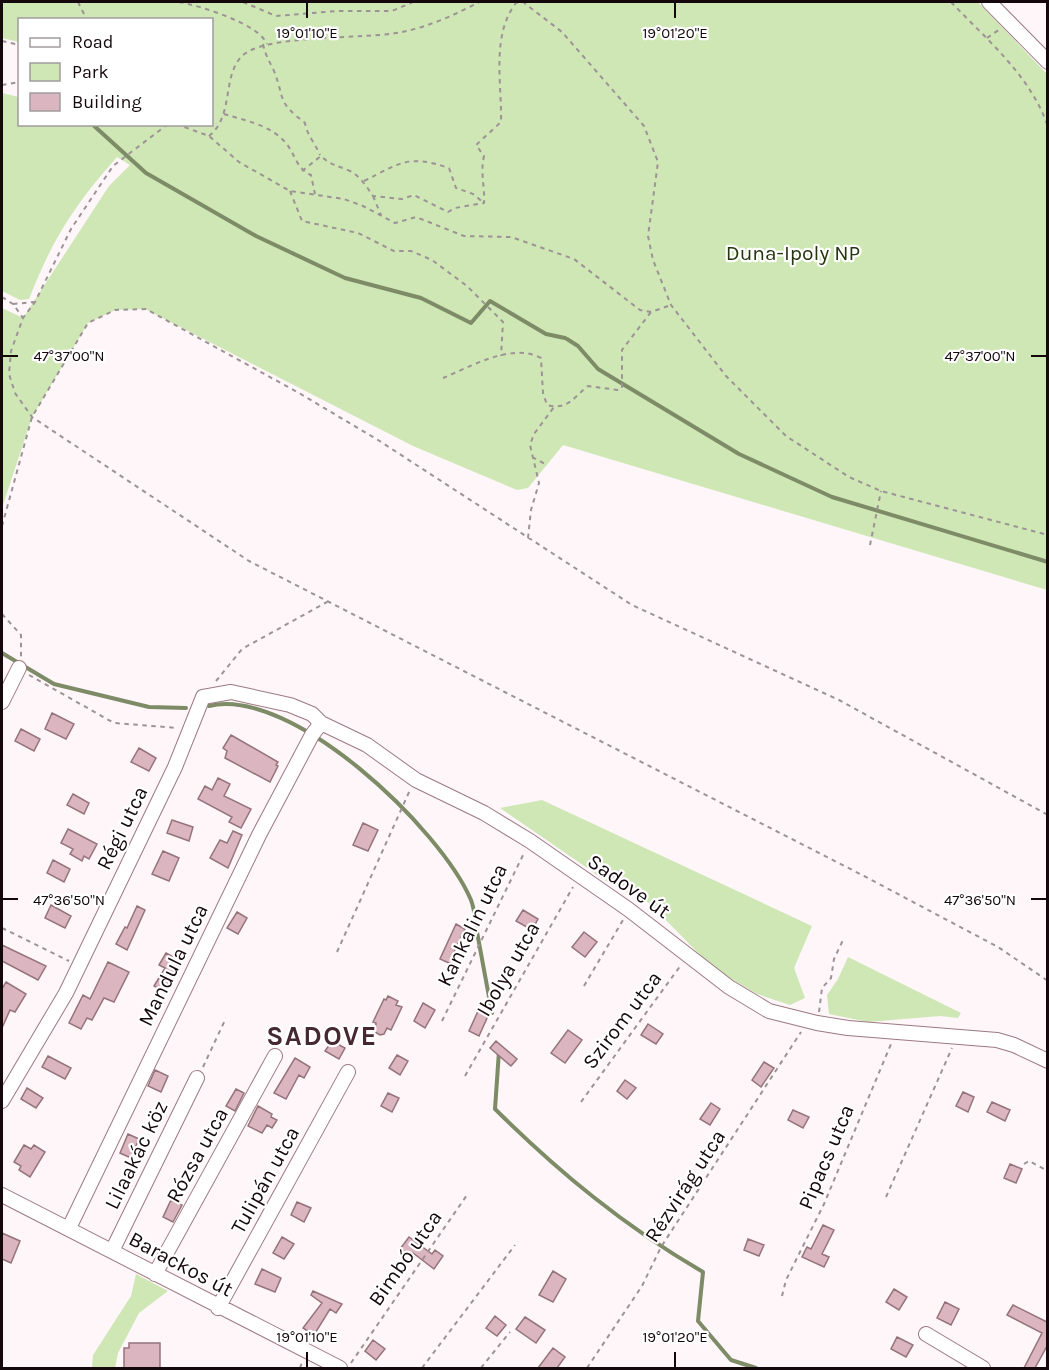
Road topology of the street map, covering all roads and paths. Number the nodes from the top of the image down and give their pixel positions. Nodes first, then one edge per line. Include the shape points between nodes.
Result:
1 (77, 2) edge
2 (179, 2) edge
3 (243, 2) edge
4 (413, 2) edge
5 (479, 2) edge
6 (509, 2) edge
7 (517, 2) edge
8 (951, 2) edge
9 (989, 2) edge
10 (86, 18) edge
11 (2, 41) edge
12 (263, 44) junction
13 (267, 44) junction
14 (18, 45) edge
15 (1047, 62) edge
16 (18, 82) edge
17 (2, 85) edge
18 (224, 114) junction
19 (165, 126) edge
20 (182, 126) edge
21 (1047, 127) edge
22 (209, 136) junction
23 (321, 156) junction
24 (302, 171) junction
25 (364, 182) junction
26 (290, 191) junction
27 (315, 195) junction
28 (374, 196) junction
29 (484, 203) junction
30 (382, 217) junction
31 (2, 297) edge
32 (35, 302) junction
33 (13, 304) junction
34 (671, 305) junction
35 (651, 312) junction
36 (23, 318) junction
37 (501, 356) junction
38 (443, 378) dead end
39 (554, 407) junction
40 (32, 417) junction
41 (532, 456) junction
42 (547, 465) dead end
43 (880, 491) junction
44 (2, 526) edge
45 (1047, 536) edge
46 (528, 538) junction
47 (870, 545) dead end
48 (327, 602) junction
49 (2, 614) edge
50 (19, 668) junction
51 (204, 698) junction
52 (2, 702) edge
53 (321, 723) junction
54 (190, 728) junction
55 (416, 780) junction
56 (1047, 816) edge
57 (530, 841) junction
58 (578, 876) junction
59 (628, 909) junction
60 (2, 928) edge
61 (843, 940) dead end
62 (337, 952) dead end
63 (689, 956) junction
64 (79, 964) junction
65 (1047, 981) edge
66 (584, 986) dead end
67 (226, 1018) dead end
68 (442, 1022) dead end
69 (814, 1023) junction
70 (897, 1030) junction
71 (957, 1036) junction
72 (275, 1056) dead end
73 (1047, 1061) edge
74 (348, 1072) dead end
75 (465, 1076) dead end
76 (197, 1078) joint
77 (2, 1101) edge
78 (581, 1102) dead end
79 (1024, 1164) dead end
80 (1047, 1171) edge
81 (2, 1195) edge
82 (467, 1195) dead end
83 (886, 1197) dead end
84 (69, 1228) junction
85 (515, 1245) dead end
86 (112, 1251) junction
87 (155, 1274) junction
88 (782, 1296) dead end
89 (218, 1308) junction
90 (510, 1332) dead end
91 (926, 1334) dead end
92 (340, 1368) edge
93 (348, 1368) edge
94 (422, 1368) edge
95 (481, 1368) edge
96 (587, 1368) edge
97 (982, 1368) edge

1 - 10 path
2 - 13 path via 224,14 264,36
3 - 4 path via 276,16 392,11
5 - 13 path via 403,32
6 - 7 path
7 - 29 path via 508,13 502,38 501,122 476,145 484,156 480,172 485,183
7 - 34 path via 523,2 562,32 644,126 658,162 648,236
8 - 21 path via 1011,64 1039,106
9 - 15 street
11 - 14 path
12 - 13 path
12 - 18 path via 241,57
12 - 23 path via 277,78 280,98 305,123
16 - 17 path
18 - 22 path via 219,128
18 - 24 path via 271,130 285,142
19 - 32 path via 114,166 71,229
20 - 22 path
22 - 26 path via 239,162
23 - 24 path
23 - 25 path
24 - 27 path via 311,175
25 - 28 path
25 - 29 path via 408,160 441,165 449,168 456,188
26 - 27 path
26 - 37 path via 302,221 358,233 394,251 411,251 432,260 467,286 503,322
27 - 30 path via 353,203
28 - 29 path via 402,199 414,195 448,212
28 - 30 path
30 - 35 path via 395,223 416,216 464,236 511,237 574,259 630,304
31 - 33 path
32 - 33 path
32 - 36 path
33 - 36 path
34 - 35 path
34 - 43 path via 726,376 786,436 822,461
35 - 39 path via 622,350 622,388 588,386 568,404
36 - 40 path via 11,351 9,375 15,393
37 - 38 path
37 - 39 path via 532,353 541,358 543,393 547,405
39 - 41 path via 534,434
40 - 44 path
40 - 46 path via 88,323 115,310 146,309 309,399
40 - 48 path via 249,561
41 - 42 path
41 - 46 path via 539,483
43 - 45 path
43 - 47 path
46 - 56 path via 633,605 839,700
48 - 51 path via 242,649
48 - 65 path via 864,876 998,947
49 - 50 path via 21,635
50 - 52 street
50 - 54 path via 114,723
51 - 53 street, Sadove út via 231,692 290,705 312,714
51 - 54 street, Régi utca
53 - 55 street, Sadove út via 367,746
53 - 84 street, Mandula utca via 259,835
54 - 64 street, Régi utca via 176,767
55 - 57 street, Sadove út
55 - 62 path
57 - 58 street, Sadove út
57 - 68 path, Kankalin utca
58 - 59 street, Sadove út
58 - 75 path, Ibolya utca
59 - 63 street, Sadove út
59 - 66 path
60 - 64 path
61 - 69 path via 831,978 822,988
63 - 69 street, Sadove út via 729,987 770,1011
63 - 78 path, Szirom utca
64 - 77 street, Régi utca
67 - 76 path
69 - 70 street, Sadove út
69 - 96 path, Rézvirág utca via 662,1247 642,1286
70 - 71 street, Sadove út
70 - 88 path, Pipacs utca
71 - 73 street, Sadove út via 1005,1042
71 - 83 path
72 - 87 street, Rózsa utca
74 - 89 street, Tulipán utca
76 - 86 street, Lilaakác köz
79 - 80 path via 1029,1161
81 - 84 street, Barackos út
82 - 93 path, Bimbó utca
84 - 86 street, Barackos út
85 - 94 path
86 - 87 street, Barackos út
87 - 89 street, Barackos út
89 - 92 street, Barackos út
90 - 95 path
91 - 97 street

